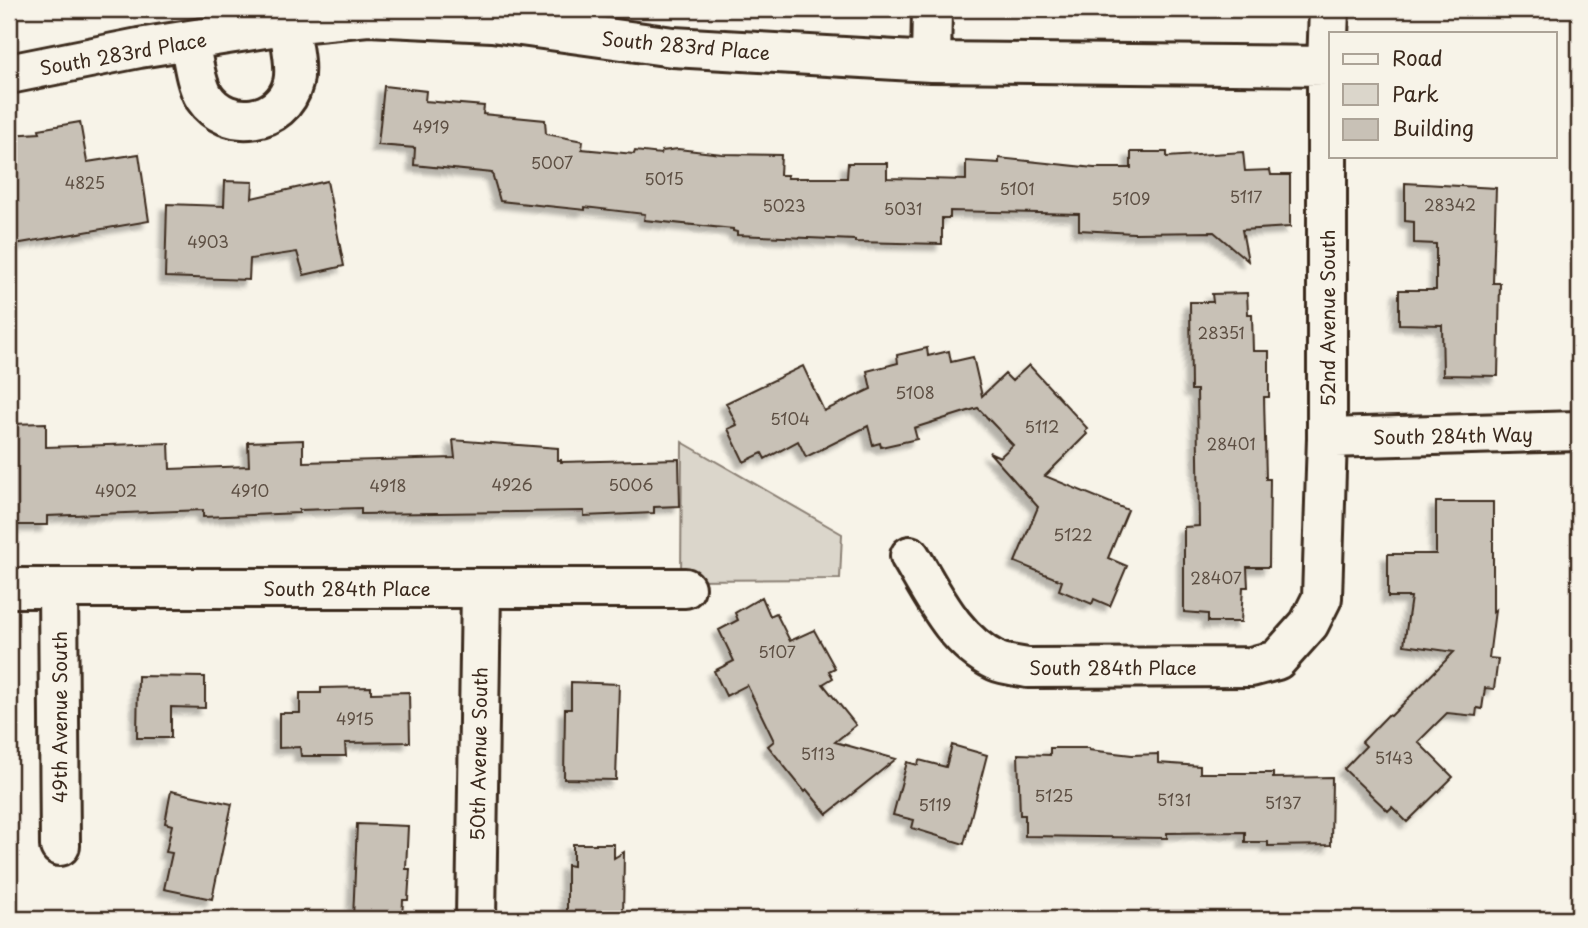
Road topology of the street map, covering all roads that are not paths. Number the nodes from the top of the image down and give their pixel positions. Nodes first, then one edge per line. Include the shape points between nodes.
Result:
1 (932, 9) edge
2 (1329, 9) edge
3 (288, 24) junction
4 (189, 40) junction
5 (931, 62) junction
6 (1326, 66) junction
7 (9, 74) edge
8 (1579, 431) edge
9 (1326, 438) junction
10 (910, 556) dead end
11 (9, 588) edge
12 (58, 588) junction
13 (481, 588) junction
14 (685, 588) dead end
15 (1309, 624) joint
16 (60, 846) dead end
17 (476, 919) edge

1 - 5 street
2 - 6 street, 52nd Avenue South
3 - 4 street, South 283rd Place
3 - 4 street via 293,84 285,101 271,114 253,120 216,111 204,97
3 - 5 street, South 283rd Place via 368,16 492,22 673,47
4 - 7 street, South 283rd Place
5 - 6 street, South 283rd Place
6 - 9 street, 52nd Avenue South
8 - 9 street, South 284th Way
9 - 15 street, 52nd Avenue South via 1322,597
10 - 15 street, South 284th Place via 950,622 970,644 997,662 1028,668 1251,667 1278,660
11 - 12 street, South 284th Place
12 - 13 street, South 284th Place
12 - 16 street, 49th Avenue South
13 - 14 street, South 284th Place
13 - 17 street, 50th Avenue South

